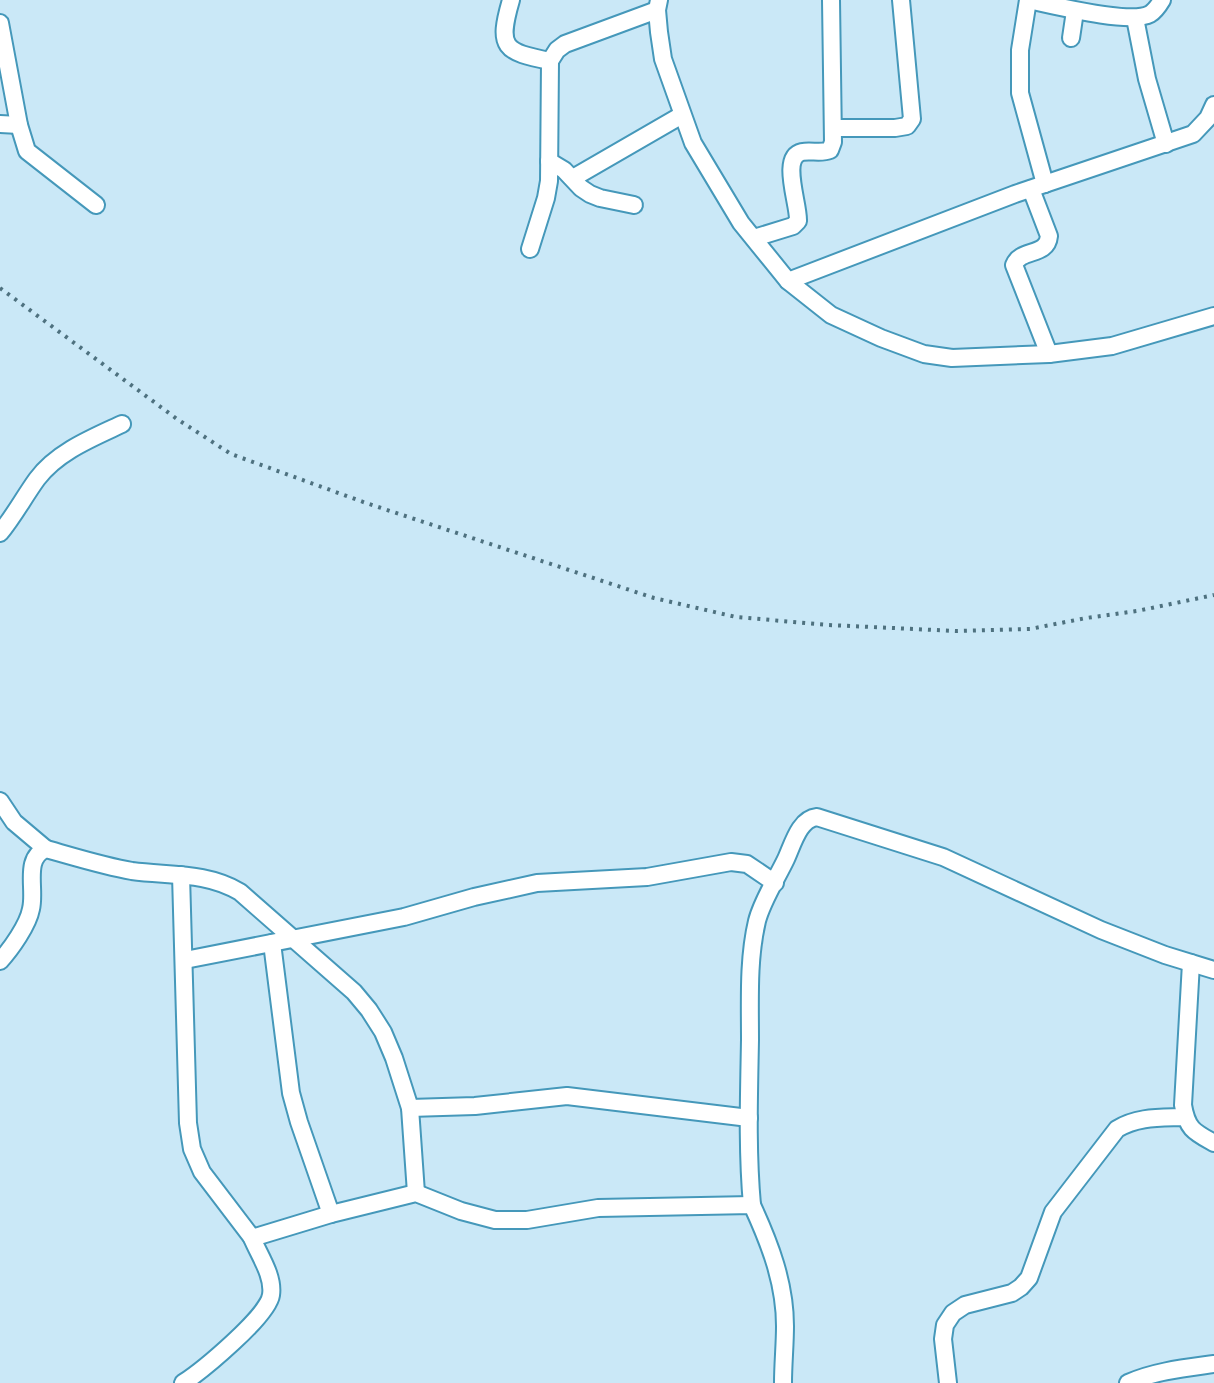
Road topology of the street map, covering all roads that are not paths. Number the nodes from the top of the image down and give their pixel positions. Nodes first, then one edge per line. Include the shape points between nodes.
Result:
1 (511, 0) edge
2 (831, 0) edge
3 (901, 0) edge
4 (1028, 0) edge
5 (1162, 0) edge
6 (658, 5) edge
7 (1075, 11) junction
8 (1135, 18) junction
9 (0, 23) edge
10 (1071, 38) dead end
11 (3, 61) edge
12 (550, 61) junction
13 (1214, 105) edge
14 (682, 115) junction
15 (0, 124) edge
16 (19, 125) junction
17 (833, 128) junction
18 (1166, 144) junction
19 (549, 161) junction
20 (573, 178) junction
21 (1038, 186) junction
22 (96, 205) dead end
23 (634, 205) dead end
24 (754, 238) junction
25 (530, 249) dead end
26 (788, 281) junction
27 (1214, 316) edge
28 (1049, 354) junction
29 (122, 424) dead end
30 (0, 532) edge
31 (0, 801) edge
32 (46, 849) junction
33 (181, 875) junction
34 (775, 883) junction
35 (295, 939) junction
36 (272, 943) junction
37 (185, 960) junction
38 (0, 961) edge
39 (1191, 963) junction
40 (1214, 970) edge
41 (410, 1108) junction
42 (749, 1118) junction
43 (1185, 1118) junction
44 (1214, 1143) edge
45 (416, 1193) junction
46 (752, 1205) junction
47 (331, 1214) junction
48 (252, 1239) junction
49 (1214, 1364) edge
50 (183, 1383) edge
51 (783, 1383) edge
52 (948, 1383) edge
53 (1128, 1383) edge

1 - 12 street via 504,37 510,48 520,55
2 - 17 street
3 - 17 street via 912,120 907,126 895,128
4 - 7 street
4 - 21 street via 1020,50 1020,93
5 - 8 street via 1149,14
6 - 12 street via 565,44
6 - 14 street via 663,59
7 - 8 street
7 - 10 street
8 - 18 street
9 - 11 street
11 - 16 street
12 - 19 street
13 - 18 street via 1194,134
14 - 20 street
14 - 24 street via 693,143
15 - 16 street
16 - 22 street via 27,151
17 - 24 street via 830,150 802,152 791,163 798,220 793,226
18 - 21 street
19 - 20 street
19 - 25 street via 546,198
20 - 23 street via 590,194
21 - 26 street
21 - 28 street via 1049,242 1017,259 1014,266
24 - 26 street
26 - 28 street via 831,315 924,354 952,358
27 - 28 street via 1112,346
29 - 30 street via 85,441 49,466
31 - 32 street via 14,822
32 - 33 street via 131,870
32 - 38 street via 38,853 32,864 30,913
33 - 35 street via 228,885
33 - 37 street
34 - 35 street via 747,864 731,862 647,878 537,883 404,917
34 - 39 street via 803,824 817,817 943,857 1101,930
34 - 42 street via 760,910 752,946
35 - 36 street
35 - 41 street via 369,1010 394,1058
36 - 37 street
36 - 47 street via 291,1093
37 - 48 street via 188,1123 192,1149 202,1172
39 - 40 street
39 - 43 street
41 - 42 street via 567,1096
41 - 45 street
42 - 46 street
43 - 44 street via 1196,1133
43 - 52 street via 1143,1119 1117,1129 1053,1212 1029,1278 1012,1293 965,1305 945,1325
45 - 46 street via 495,1220 527,1220 598,1208
45 - 47 street
46 - 51 street via 780,1280 785,1325
47 - 48 street
48 - 50 street via 271,1281 271,1297 263,1312 205,1368
49 - 53 street via 1169,1370

